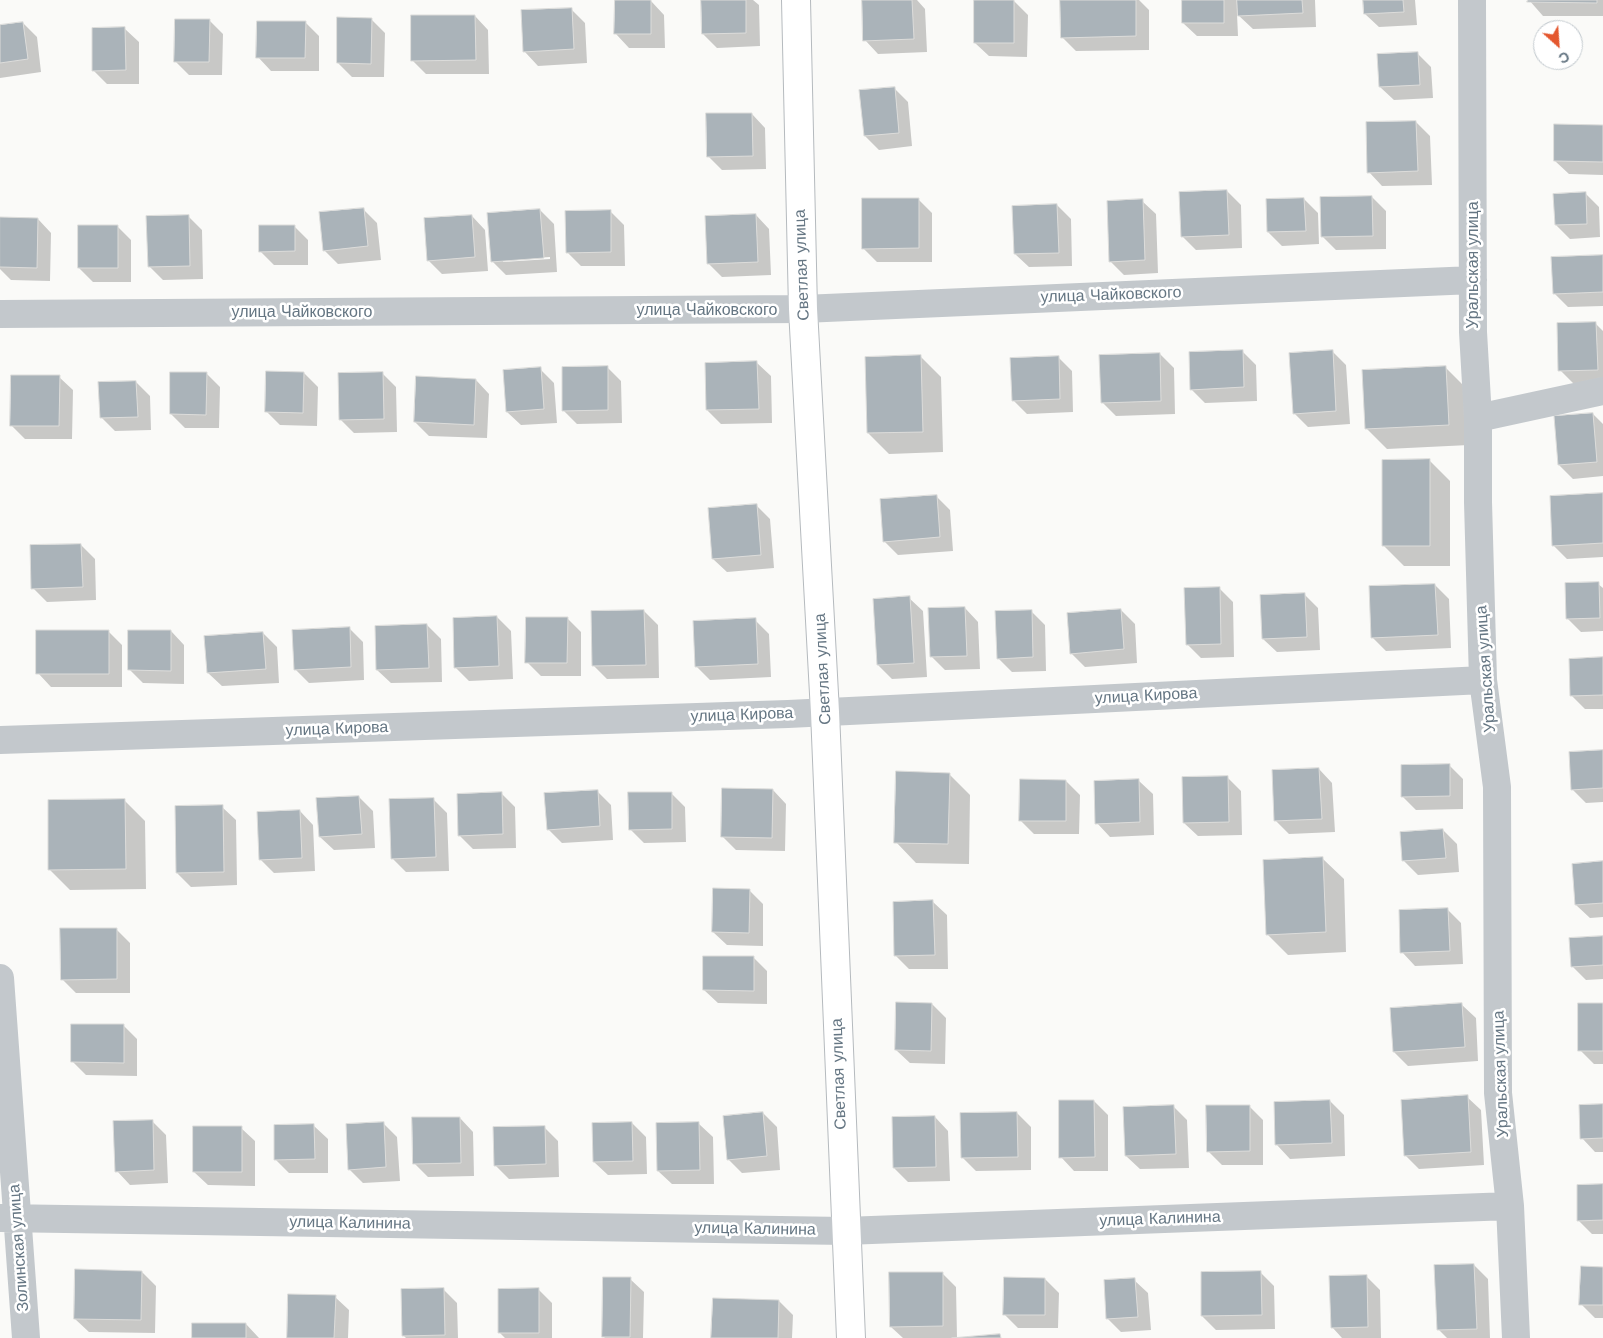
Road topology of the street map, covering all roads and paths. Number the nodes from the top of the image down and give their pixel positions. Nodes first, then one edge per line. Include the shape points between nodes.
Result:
1 (796, 0) edge
2 (1472, 0) edge
3 (1473, 280) junction
4 (803, 309) junction
5 (0, 314) edge
6 (1603, 391) edge
7 (1478, 418) junction
8 (1483, 680) junction
9 (825, 712) junction
10 (0, 740) edge
11 (0, 978) edge
12 (1510, 1206) junction
13 (8, 1218) edge
14 (845, 1231) junction
15 (26, 1338) edge
16 (850, 1338) edge
17 (1516, 1338) edge

1 - 4 main road, Светлая улица
2 - 3 street, Уральская улица
3 - 4 street, улица Чайковского
3 - 7 street, Уральская улица
4 - 5 street, улица Чайковского
4 - 9 main road, Светлая улица
6 - 7 street
7 - 8 street, Уральская улица
8 - 9 street, улица Кирова
8 - 12 street, Уральская улица via 1497,787 1498,1093
9 - 10 street, улица Кирова
9 - 14 main road, Светлая улица
11 - 13 street, Золинская улица
12 - 14 street, улица Калинина
12 - 17 street, Уральская улица
13 - 14 street, улица Калинина
13 - 15 street, Золинская улица
14 - 16 main road, Светлая улица

